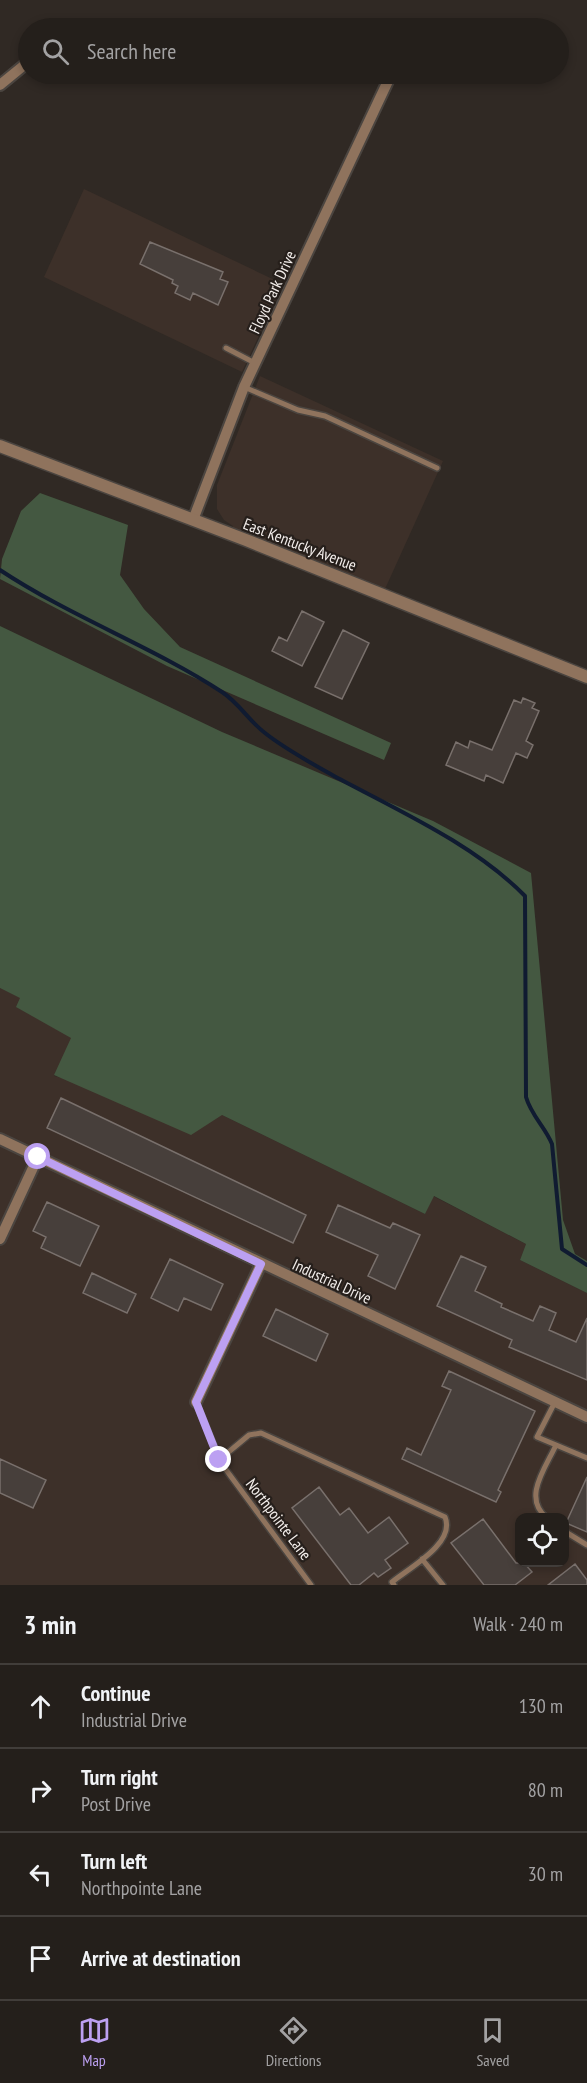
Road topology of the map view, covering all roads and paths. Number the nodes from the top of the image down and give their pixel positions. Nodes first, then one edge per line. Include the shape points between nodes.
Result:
1 (18, 71) edge
2 (387, 84) edge
3 (0, 85) edge
4 (226, 348) dead end
5 (255, 363) junction
6 (244, 387) junction
7 (0, 446) edge
8 (437, 468) dead end
9 (193, 520) junction
10 (587, 677) edge
11 (0, 1139) edge
12 (38, 1157) junction
13 (0, 1239) edge
14 (261, 1264) junction
15 (196, 1402) joint
16 (555, 1402) junction
17 (587, 1417) edge
18 (556, 1445) junction
19 (587, 1458) edge
20 (219, 1460) junction
21 (541, 1513) edge
22 (569, 1534) edge
23 (587, 1545) edge
24 (422, 1558) junction
25 (311, 1585) edge
26 (394, 1585) edge
27 (443, 1585) edge

1 - 3 street
2 - 5 street, Floyd Park Drive
4 - 5 lane
5 - 6 street, Floyd Park Drive
6 - 8 lane via 298,410 325,416
6 - 9 street, Floyd Park Drive
7 - 9 street, East Kentucky Avenue
9 - 10 street, East Kentucky Avenue
11 - 12 street, Industrial Drive
12 - 13 street
12 - 14 street, Industrial Drive
14 - 15 street
14 - 16 street, Industrial Drive
15 - 20 lane, Northpointe Lane
16 - 17 street, Industrial Drive
16 - 18 lane via 537,1437
18 - 19 lane
18 - 21 lane via 534,1493
20 - 24 lane via 249,1435 261,1433 440,1514 447,1523 446,1534 441,1544
20 - 25 lane, Northpointe Lane
22 - 23 lane
24 - 26 lane via 392,1582
24 - 27 lane

